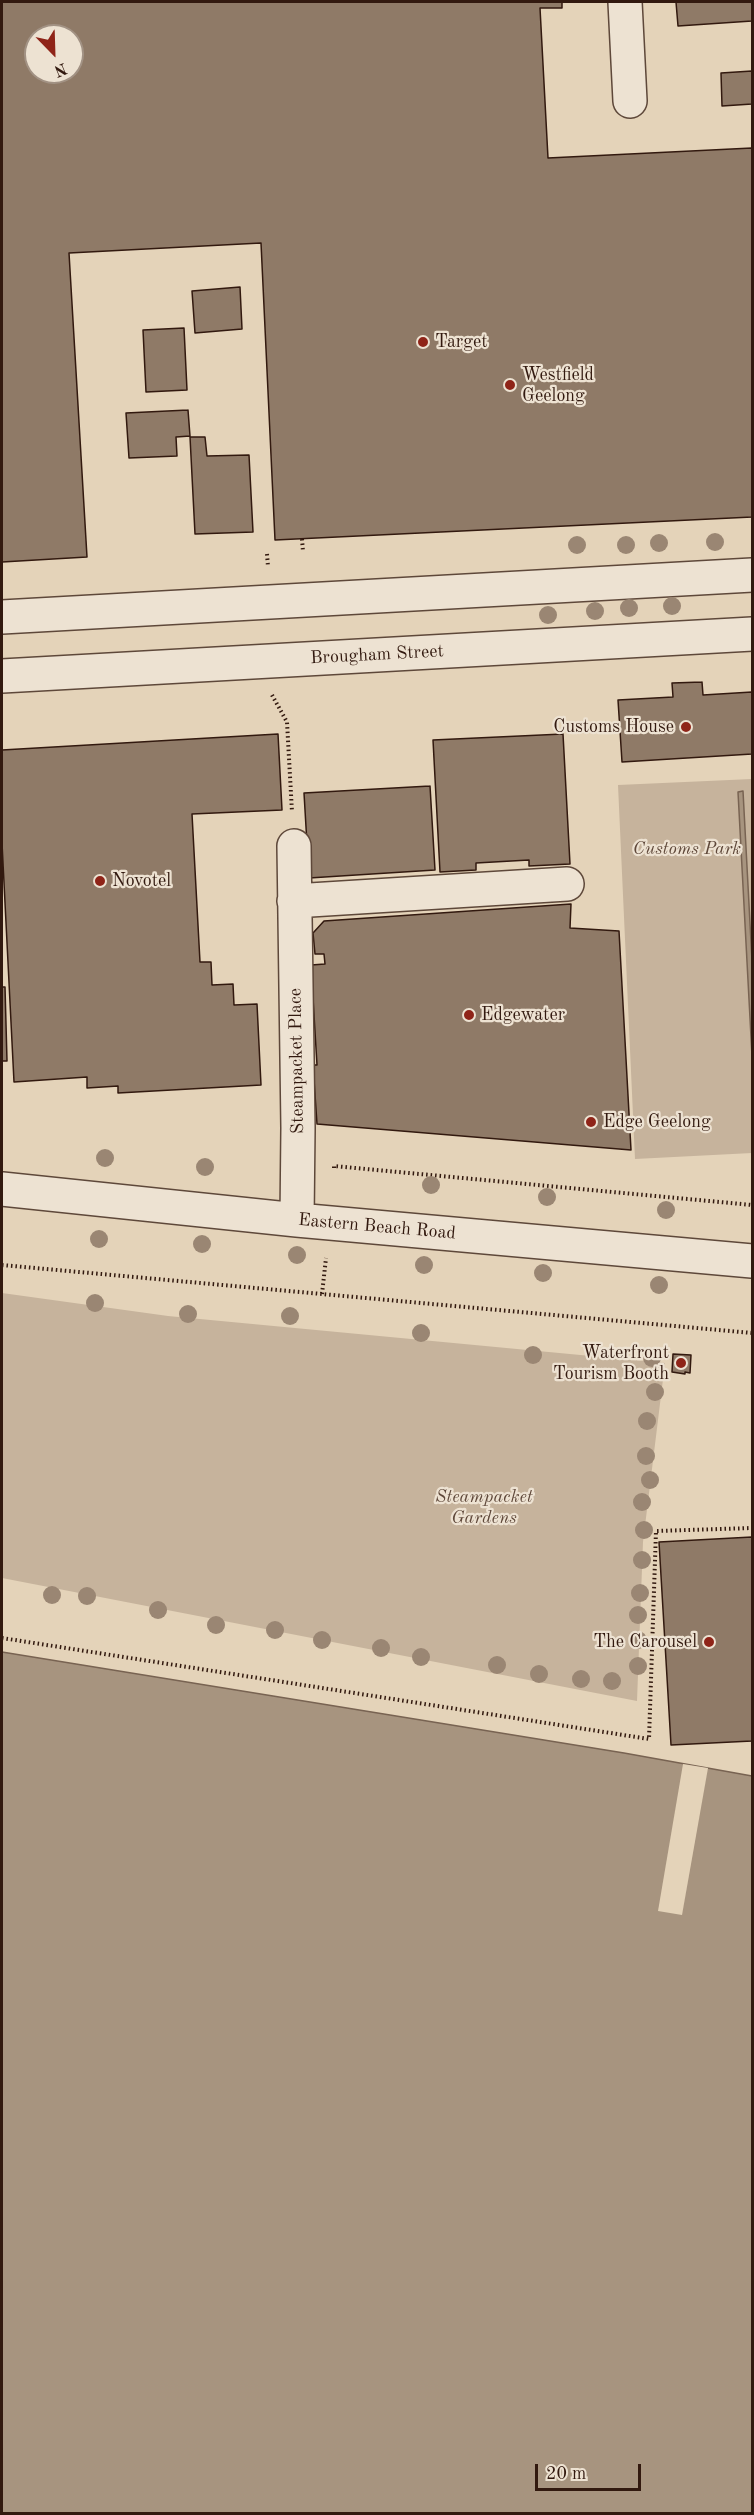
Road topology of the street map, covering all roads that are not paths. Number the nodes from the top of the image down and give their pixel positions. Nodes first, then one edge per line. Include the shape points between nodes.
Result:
1 (625, 2) edge
2 (630, 101) dead end
3 (753, 575) edge
4 (2, 617) edge
5 (753, 634) edge
6 (2, 676) edge
7 (293, 831) road end
8 (567, 884) dead end
9 (294, 901) junction
10 (2, 1189) edge
11 (297, 1221) junction
12 (753, 1261) edge

1 - 2 street
3 - 4 street
5 - 6 street, Brougham Street
7 - 9 street, Steampacket Place
8 - 9 street
9 - 11 street, Steampacket Place
10 - 11 street, Eastern Beach Road
11 - 12 street, Eastern Beach Road

